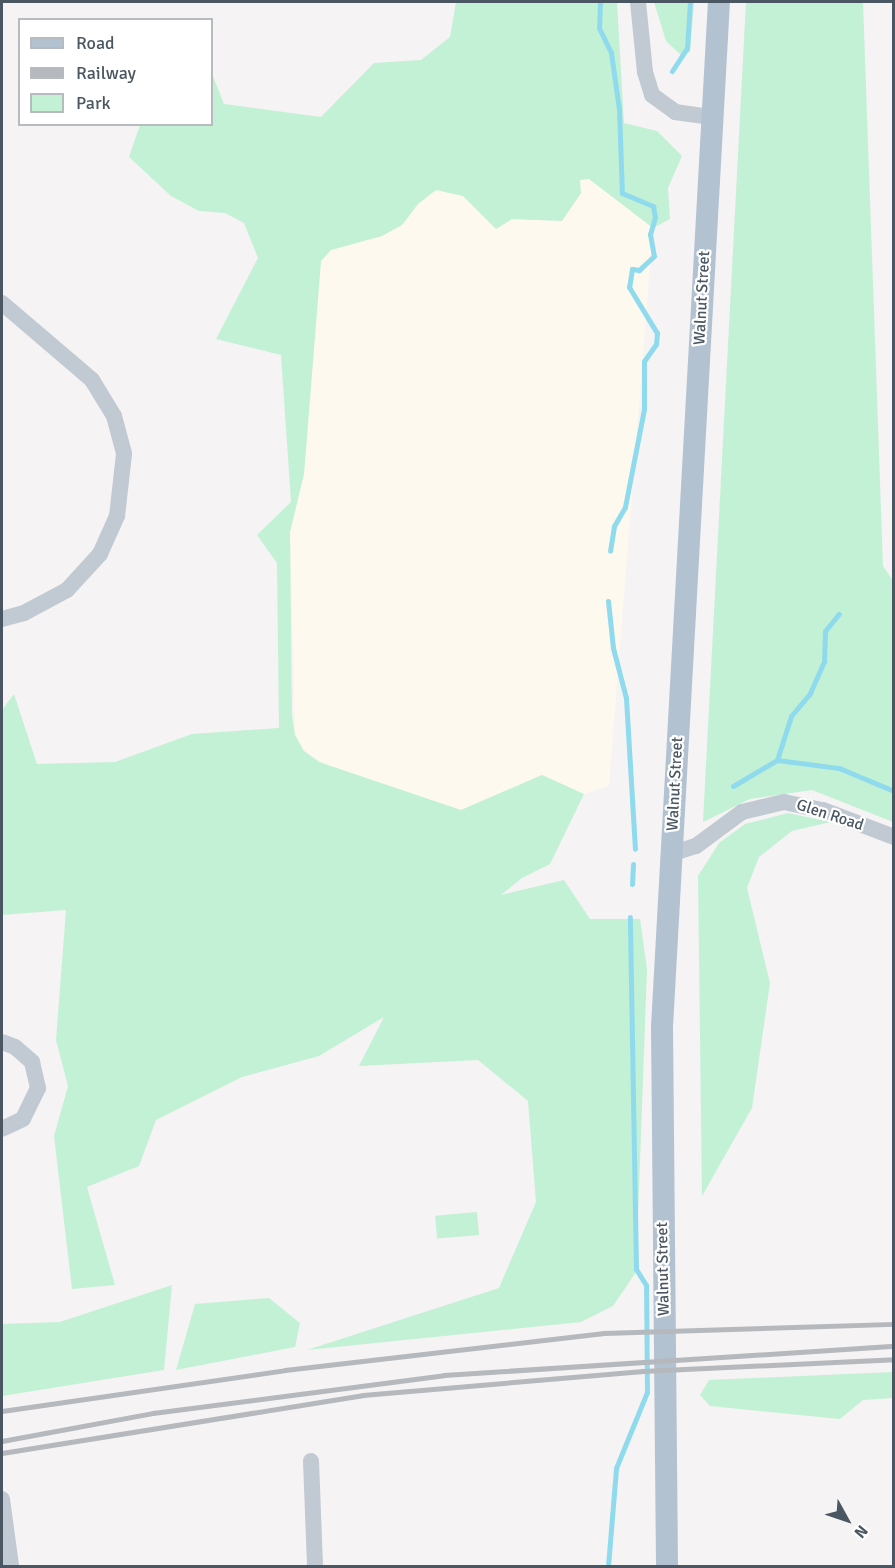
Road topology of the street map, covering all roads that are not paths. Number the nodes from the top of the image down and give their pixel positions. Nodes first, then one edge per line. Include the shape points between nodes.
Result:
1 (638, 2) edge
2 (719, 2) edge
3 (712, 117) junction
4 (2, 303) edge
5 (2, 619) edge
6 (894, 837) edge
7 (671, 854) junction
8 (2, 1042) edge
9 (2, 1129) edge
10 (311, 1461) dead end
11 (2, 1499) edge
12 (11, 1566) edge
13 (315, 1566) edge
14 (667, 1566) edge

1 - 3 street via 645,72 652,96 675,112
2 - 3 main road, Walnut Street
3 - 7 main road, Walnut Street
4 - 5 street via 92,380 114,416 124,454 117,516 100,554 59,595 24,613
6 - 7 street, Glen Road via 823,810 784,802 742,812 696,846
7 - 14 main road, Walnut Street via 661,1127
8 - 9 street via 26,1055 37,1075 38,1088 23,1119
10 - 13 street
11 - 12 street

